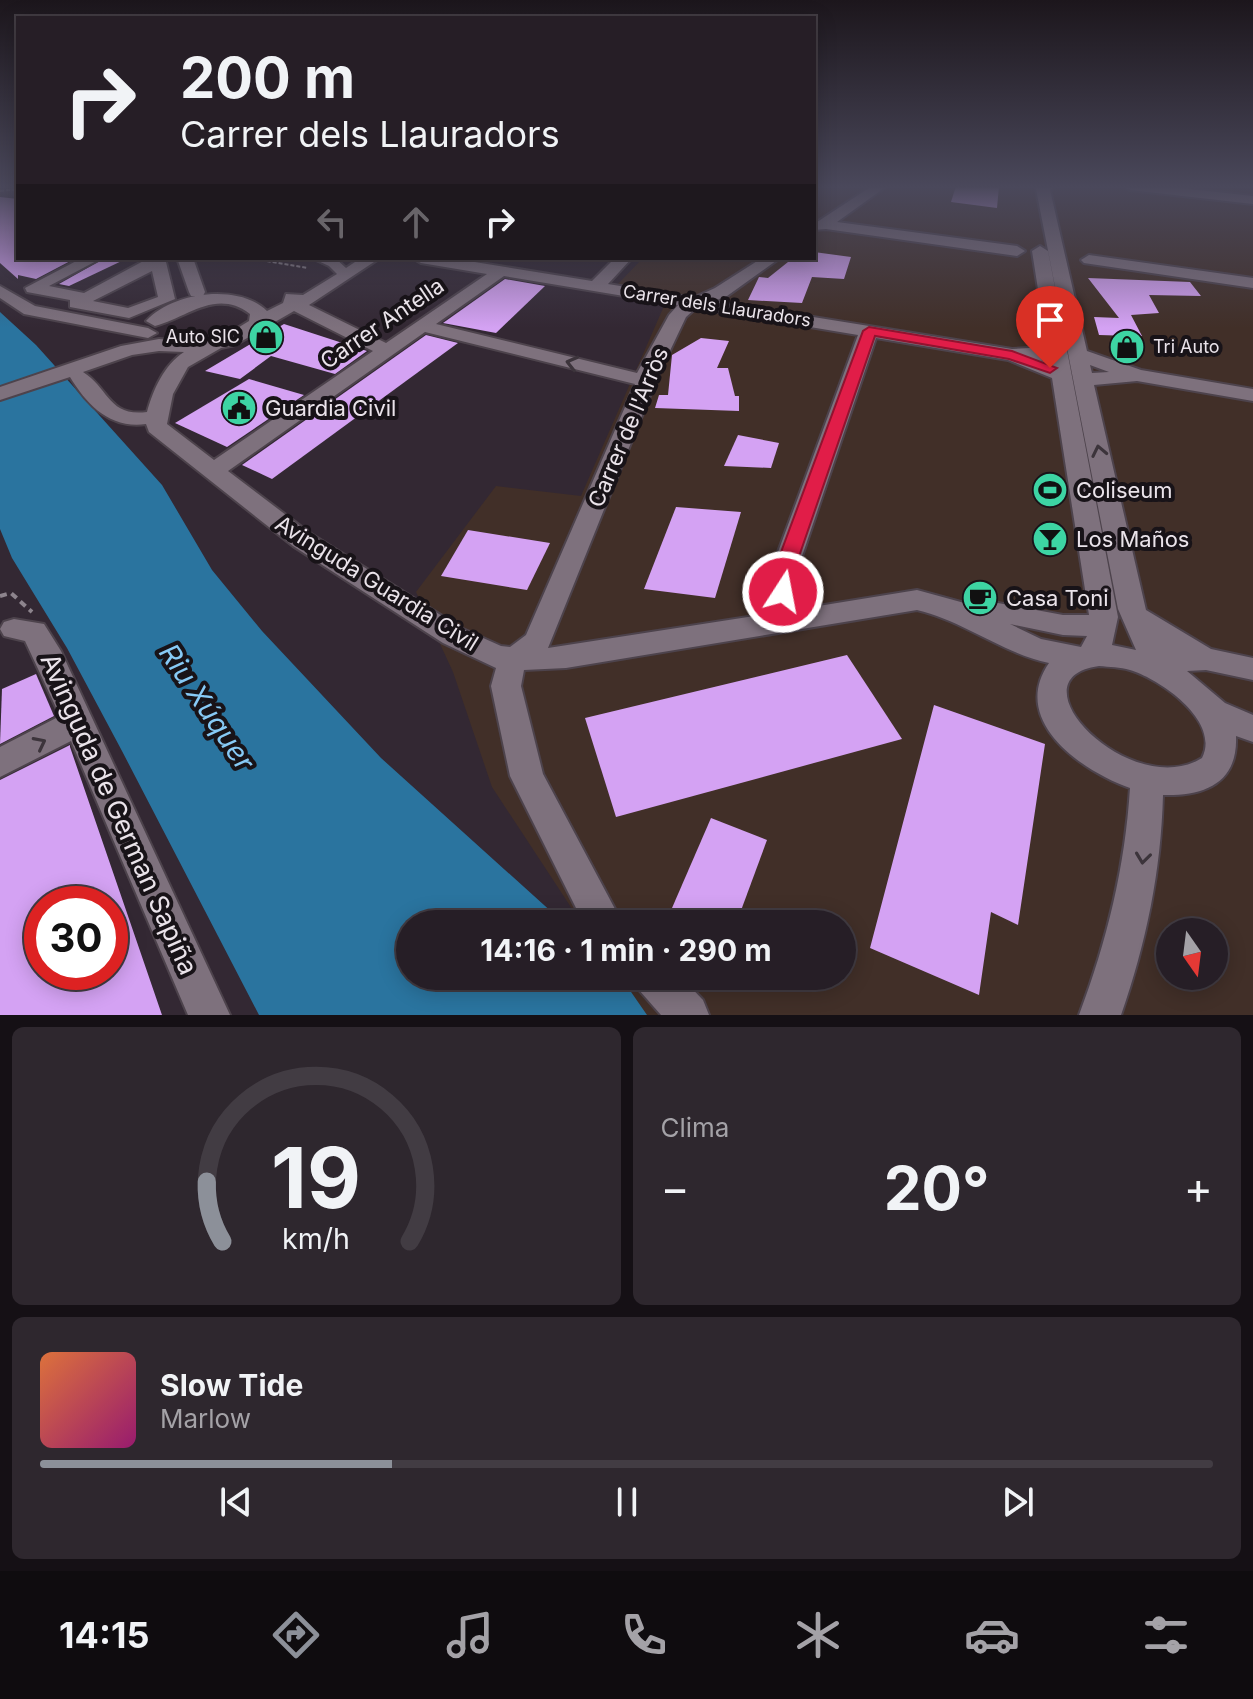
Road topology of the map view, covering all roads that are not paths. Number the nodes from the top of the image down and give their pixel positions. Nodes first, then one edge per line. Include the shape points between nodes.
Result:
1 (897, 233) edge
2 (1042, 233) edge
3 (1047, 233) edge
4 (1049, 256) junction
5 (90, 260) edge
6 (137, 260) edge
7 (158, 260) edge
8 (186, 260) edge
9 (368, 260) edge
10 (433, 260) edge
11 (622, 260) edge
12 (769, 260) edge
13 (332, 263) edge
14 (501, 271) junction
15 (1253, 283) edge
16 (597, 286) junction
17 (33, 288) junction
18 (2, 292) edge
19 (197, 292) junction
20 (66, 295) junction
21 (85, 298) junction
22 (234, 301) junction
23 (294, 301) junction
24 (696, 303) junction
25 (183, 307) junction
26 (34, 311) junction
27 (160, 317) junction
28 (258, 322) junction
29 (106, 325) junction
30 (422, 326) junction
31 (126, 330) junction
32 (869, 331) junction
33 (161, 346) junction
34 (384, 349) junction
35 (115, 352) junction
36 (1068, 352) junction
37 (1012, 355) junction
38 (1137, 375) junction
39 (648, 376) junction
40 (79, 377) dead end
41 (1072, 378) junction
42 (0, 394) edge
43 (1253, 395) edge
44 (155, 417) junction
45 (211, 472) junction
46 (964, 615) junction
47 (1135, 616) junction
48 (1104, 617) junction
49 (788, 620) junction
50 (5, 630) edge
51 (1016, 642) junction
52 (526, 650) junction
53 (1087, 657) junction
54 (1206, 659) junction
55 (1246, 668) edge
56 (1052, 682) junction
57 (1185, 685) junction
58 (79, 721) junction
59 (1253, 729) edge
60 (1253, 743) edge
61 (1223, 755) junction
62 (0, 763) edge
63 (1147, 780) junction
64 (597, 910) edge
65 (666, 990) edge
66 (209, 1015) edge
67 (688, 1015) edge
68 (1100, 1015) edge

1 - 4 street
2 - 4 street
3 - 4 street
4 - 15 street
4 - 36 street
5 - 17 street
6 - 20 street
7 - 21 street
7 - 21 street via 167,299 129,313 76,303
8 - 19 street
9 - 23 street
10 - 14 street, Carrer dels Llauradors
11 - 16 street
12 - 24 street, Carrer de l'Arròs
13 - 23 street
14 - 16 street, Carrer dels Llauradors
14 - 30 street, Carrer Antella
16 - 24 street, Carrer dels Llauradors
17 - 18 street
17 - 20 street
18 - 26 street
19 - 22 street
19 - 25 street
20 - 21 street
20 - 26 street
22 - 23 street
22 - 25 street
22 - 28 street via 256,308
23 - 28 street
23 - 34 street
24 - 32 street, Carrer dels Llauradors
24 - 39 street, Carrer de l'Arròs via 678,315
25 - 27 street
26 - 29 street
27 - 29 street
27 - 33 street
28 - 33 street via 242,335 214,345
29 - 31 street
30 - 34 street, Carrer Antella
39 -> 30 street via 621,376
31 - 33 street
31 - 35 street via 128,338
32 - 37 street, Carrer dels Llauradors
32 - 49 street via 784,571
33 - 35 street
33 - 44 street
34 - 45 street, Carrer Antella
35 - 42 street
36 - 37 street, Carrer dels Llauradors
36 - 38 street, Carrer dels Llauradors
36 - 41 street
37 - 41 street, Carrer dels Llauradors
38 - 41 street, Carrer dels Llauradors
38 - 43 street, Carrer dels Llauradors
39 - 52 street, Carrer de l'Arròs
40 - 44 street via 114,416
47 -> 41 street
41 - 48 street
44 - 45 street, Avinguda Guardia Civil via 167,438
45 - 52 street, Avinguda Guardia Civil via 302,540 453,636 497,657
46 - 48 street via 1004,611 1068,627 1097,625
46 - 49 street, Avinguda Guardia Civil via 917,600
46 - 51 street, Avinguda Guardia Civil
47 - 54 street
47 - 57 street via 1144,639
48 - 53 street via 1101,639
49 - 52 street, Avinguda Guardia Civil via 566,657
50 - 58 street, Avinguda de German Sapiña via 34,631
51 - 53 street
51 - 56 street
52 - 64 street, Carrer de l'Arròs via 506,672 506,686 527,776
53 - 56 street via 1058,672
53 - 57 street via 1135,660
54 - 55 street
54 - 57 street
55 - 57 street
56 - 63 street via 1051,700 1074,740 1115,769
57 - 59 street
57 - 61 street via 1221,732
62 -> 58 street
58 - 66 street, Avinguda de German Sapiña
60 - 61 street
61 - 63 street via 1208,775 1194,781
63 -> 68 street via 1140,882
65 - 67 street

